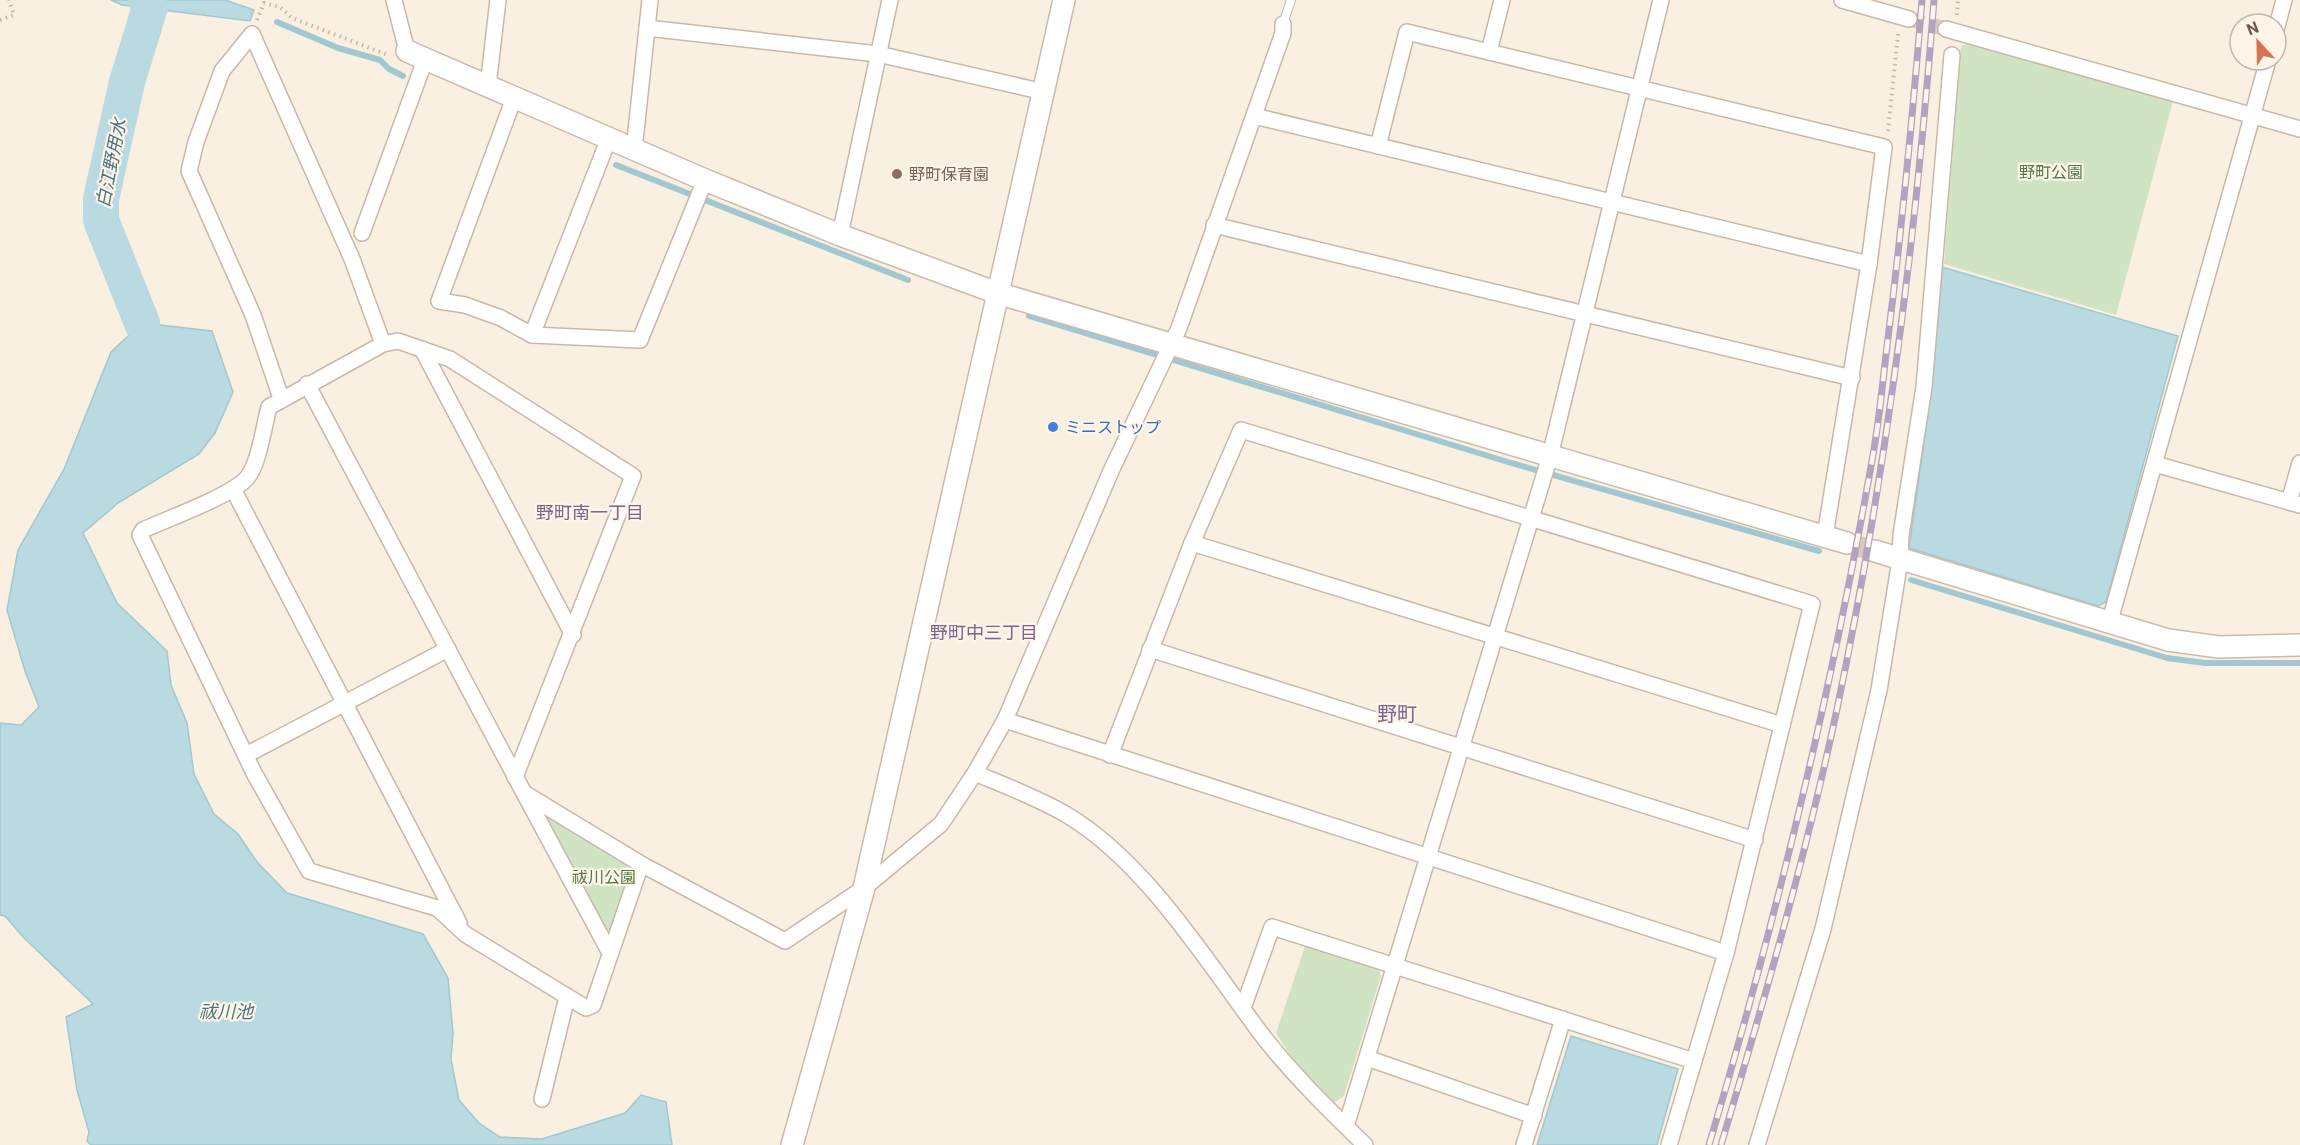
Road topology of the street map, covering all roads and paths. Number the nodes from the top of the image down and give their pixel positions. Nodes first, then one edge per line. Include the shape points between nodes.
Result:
1 (9, 0) edge
2 (394, 0) edge
3 (498, 0) edge
4 (650, 0) edge
5 (890, 0) edge
6 (1064, 0) edge
7 (1291, 0) edge
8 (1502, 0) edge
9 (1661, 0) edge
10 (1842, 0) edge
11 (1958, 0) edge
12 (1957, 15) dead end
13 (0, 20) edge
14 (1909, 20) tunnel mouth
15 (1283, 24) joint
16 (647, 28) junction
17 (1946, 29) tunnel mouth
18 (252, 34) junction
19 (1898, 37) dead end
20 (1489, 52) junction
21 (878, 54) junction
22 (1952, 55) dead end
23 (416, 56) junction
24 (2265, 72) edge
25 (488, 86) junction
26 (1640, 89) junction
27 (1044, 92) junction
28 (514, 98) junction
29 (2252, 115) junction
30 (1254, 116) junction
31 (2300, 129) edge
32 (609, 138) junction
33 (1378, 146) junction
34 (1884, 147) junction
35 (634, 150) junction
36 (704, 183) junction
37 (1613, 202) junction
38 (1214, 225) junction
39 (362, 233) dead end
40 (840, 235) junction
41 (1869, 264) junction
42 (997, 293) junction
43 (1585, 315) junction
44 (532, 335) junction
45 (382, 344) junction
46 (422, 349) junction
47 (1169, 349) junction
48 (1852, 378) junction
49 (307, 384) junction
50 (281, 398) junction
51 (2300, 463) edge
52 (2155, 464) junction
53 (1547, 467) junction
54 (232, 489) junction
55 (2295, 504) edge
56 (1532, 519) junction
57 (1825, 536) junction
58 (1192, 543) junction
59 (1847, 543) tunnel mouth
60 (1875, 551) tunnel mouth
61 (1900, 560) junction
62 (2109, 624) junction
63 (573, 635) junction
64 (1495, 638) junction
65 (2300, 645) edge
66 (448, 649) junction
67 (1150, 649) junction
68 (345, 705) junction
69 (1005, 720) junction
70 (1782, 725) junction
71 (1462, 747) junction
72 (1110, 754) junction
73 (246, 755) junction
74 (975, 774) junction
75 (515, 777) junction
76 (524, 793) junction
77 (1755, 840) junction
78 (1428, 857) junction
79 (641, 864) junction
80 (864, 888) junction
81 (465, 934) junction
82 (610, 953) junction
83 (1726, 953) junction
84 (1395, 966) junction
85 (567, 997) junction
86 (1243, 1008) junction
87 (1563, 1019) junction
88 (1366, 1058) junction
89 (1694, 1061) junction
90 (542, 1100) dead end
91 (1534, 1116) junction
92 (1346, 1126) junction
93 (792, 1145) edge
94 (1365, 1145) edge
95 (1524, 1145) edge
96 (1670, 1145) edge
97 (1757, 1145) edge

1 - 13 path via 14,15
2 - 23 street
3 - 25 street
4 - 16 street
5 - 21 street
6 - 27 street
7 - 15 lane
8 - 20 street
9 - 26 street
10 - 14 street
11 - 12 path
15 - 30 street
16 - 21 street
16 - 35 street
17 - 29 street
18 - 23 path via 264,3 280,7 292,18 398,59
18 - 45 street via 351,259
18 - 50 street via 222,71 189,171 253,315
19 - 34 path
20 - 26 street
20 - 33 street via 1407,32
21 - 27 street
21 - 40 street
22 - 61 street via 1924,387
23 - 25 street
23 - 39 street
24 - 29 street
25 - 28 street
26 - 34 street
26 - 37 street
27 - 42 street
28 - 32 street
28 - 44 street via 439,301 465,305 501,318
29 - 31 street
29 - 52 street
30 - 33 street
30 - 38 street
32 - 35 street
32 - 44 street
33 - 37 street
34 - 41 street
35 - 36 street
36 - 40 street
36 - 44 street via 640,340
37 - 41 street
37 - 43 street
38 - 43 street
38 - 47 street
40 - 42 street
41 - 48 street
42 - 47 street
42 - 80 street
43 - 48 street
43 - 53 street
45 - 46 street via 398,340
45 - 49 street
46 - 63 street
46 - 63 street via 450,359 633,476
47 - 53 street
47 - 69 street via 1111,471
48 - 57 street
49 - 50 street
49 - 66 street
50 - 54 street via 269,406 248,478
51 - 55 street
52 - 55 street
52 - 62 street
53 - 56 street
53 - 57 street
54 - 68 street
54 - 73 street via 142,530 140,535
56 - 58 street via 1240,430
56 - 64 street
56 - 70 street via 1812,604
57 - 59 street
58 - 64 street
58 - 67 street
60 - 61 street
61 - 62 street
61 - 97 street via 1879,690 1823,929
62 - 65 street via 2168,640 2219,647
63 - 75 street
64 - 70 street
64 - 71 street
66 - 68 street
66 - 75 street
67 - 71 street
67 - 72 street
68 - 73 street
68 - 81 street
69 - 72 street
69 - 74 street
70 - 77 street
71 - 77 street
71 - 78 street
72 - 78 street
73 - 81 street via 309,871 437,908
74 - 80 street via 941,824
74 - 86 street via 1068,815 1100,839 1194,939
75 - 76 street
76 - 79 street
76 - 82 street
77 - 83 street
78 - 83 street
78 - 84 street
79 - 80 street via 785,941
79 - 82 street
80 - 93 street
81 - 85 street
82 - 85 street via 593,1005 586,1008
83 - 89 street
84 - 86 street via 1272,927
84 - 87 street
84 - 88 street
85 - 90 street
86 - 92 street via 1303,1084
87 - 89 street
87 - 91 street
88 - 91 street
88 - 92 street
89 - 96 street
91 - 95 street
92 - 94 street

